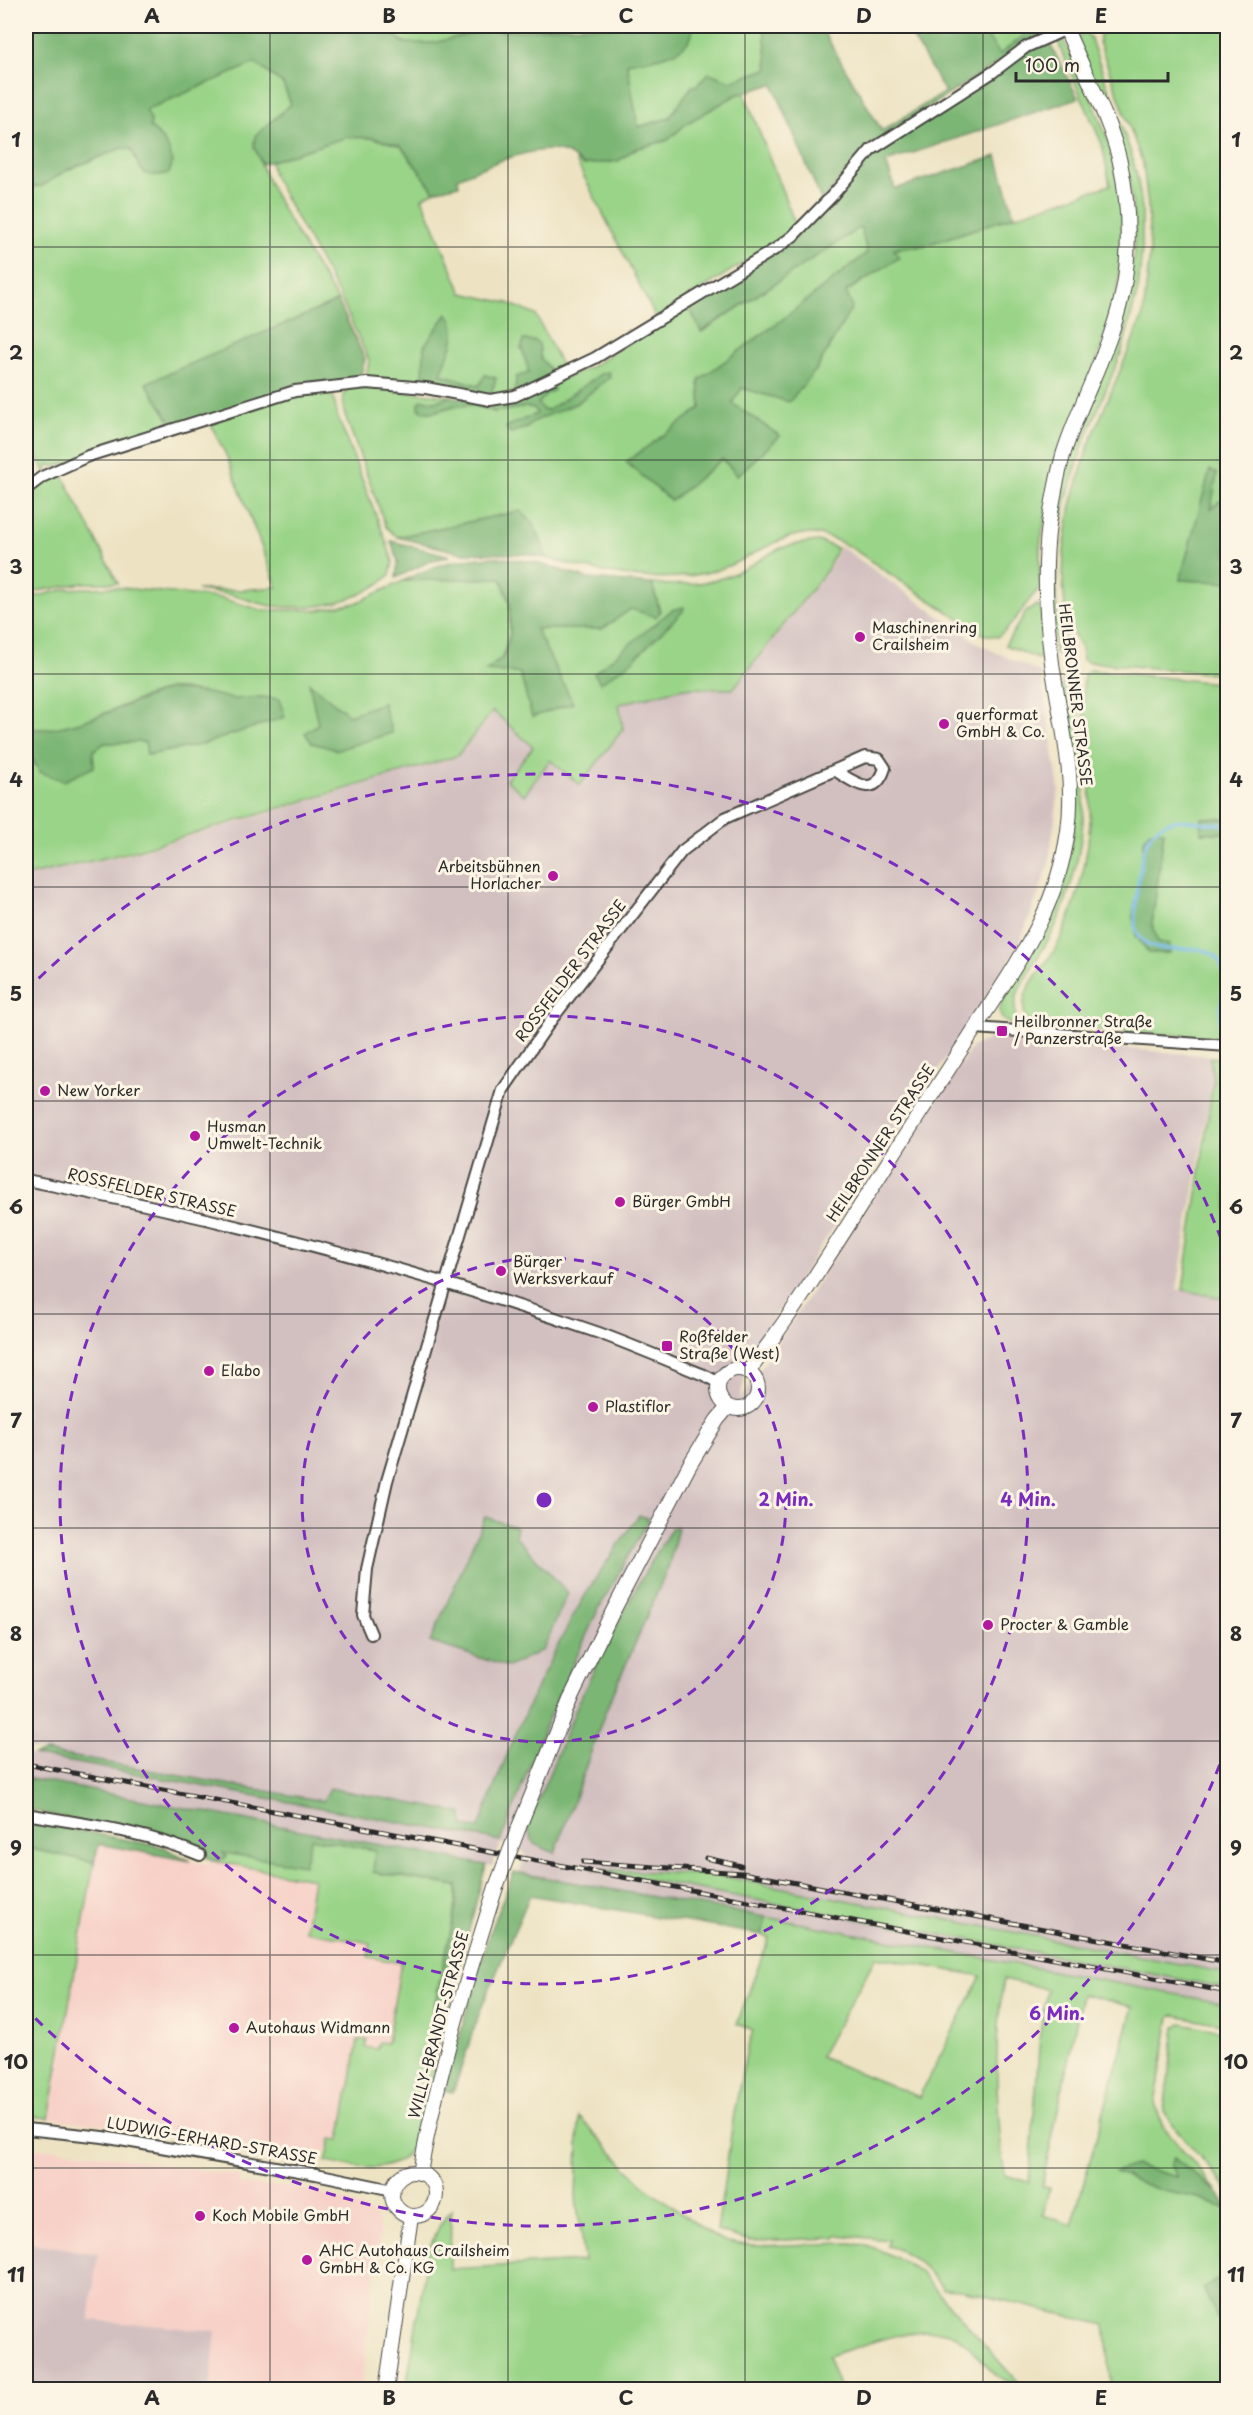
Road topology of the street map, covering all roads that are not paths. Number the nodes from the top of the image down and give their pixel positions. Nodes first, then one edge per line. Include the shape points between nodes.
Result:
1 (1066, 27) edge
2 (26, 489) edge
3 (836, 771) dead end
4 (975, 1029) junction
5 (1227, 1046) edge
6 (26, 1180) edge
7 (444, 1283) junction
8 (748, 1372) junction
9 (719, 1383) junction
10 (728, 1407) junction
11 (370, 1634) dead end
12 (26, 1814) edge
13 (200, 1855) dead end
14 (26, 2129) edge
15 (420, 2173) junction
16 (393, 2190) junction
17 (411, 2216) junction
18 (386, 2390) edge

1 - 2 street via 1026,47 871,150 831,197 777,248 595,358 544,384 500,400 394,384 337,385 295,391 88,456 42,477
1 - 4 main road, HEILBRONNER STRASSE via 1115,143 1128,228 1125,280 1101,359 1064,452 1047,545 1046,598 1052,662 1071,782 1062,863 1053,898 1030,942
3 - 7 street, ROSSFELDER STRASSE via 725,818 707,830 682,851 615,935 503,1090
4 - 5 street
4 - 8 main road, HEILBRONNER STRASSE
6 - 7 street, ROSSFELDER STRASSE via 213,1221
7 - 9 street, ROSSFELDER STRASSE via 600,1334
7 - 11 street, ROSSFELDER STRASSE via 387,1481 367,1569 363,1615
8 - 9 main road via 727,1372
8 - 10 main road via 755,1378 758,1395 748,1407
9 - 10 main road via 718,1393
10 - 15 main road, WILLY-BRANDT-STRASSE, bridge via 689,1466 572,1695 496,1887 467,1977
12 - 13 street via 127,1832
14 - 16 street, LUDWIG-ERHARD-STRASSE via 103,2137
15 - 16 main road via 405,2174
15 - 17 main road via 432,2181 436,2195 431,2209
16 - 17 main road via 398,2210
17 - 18 main road

